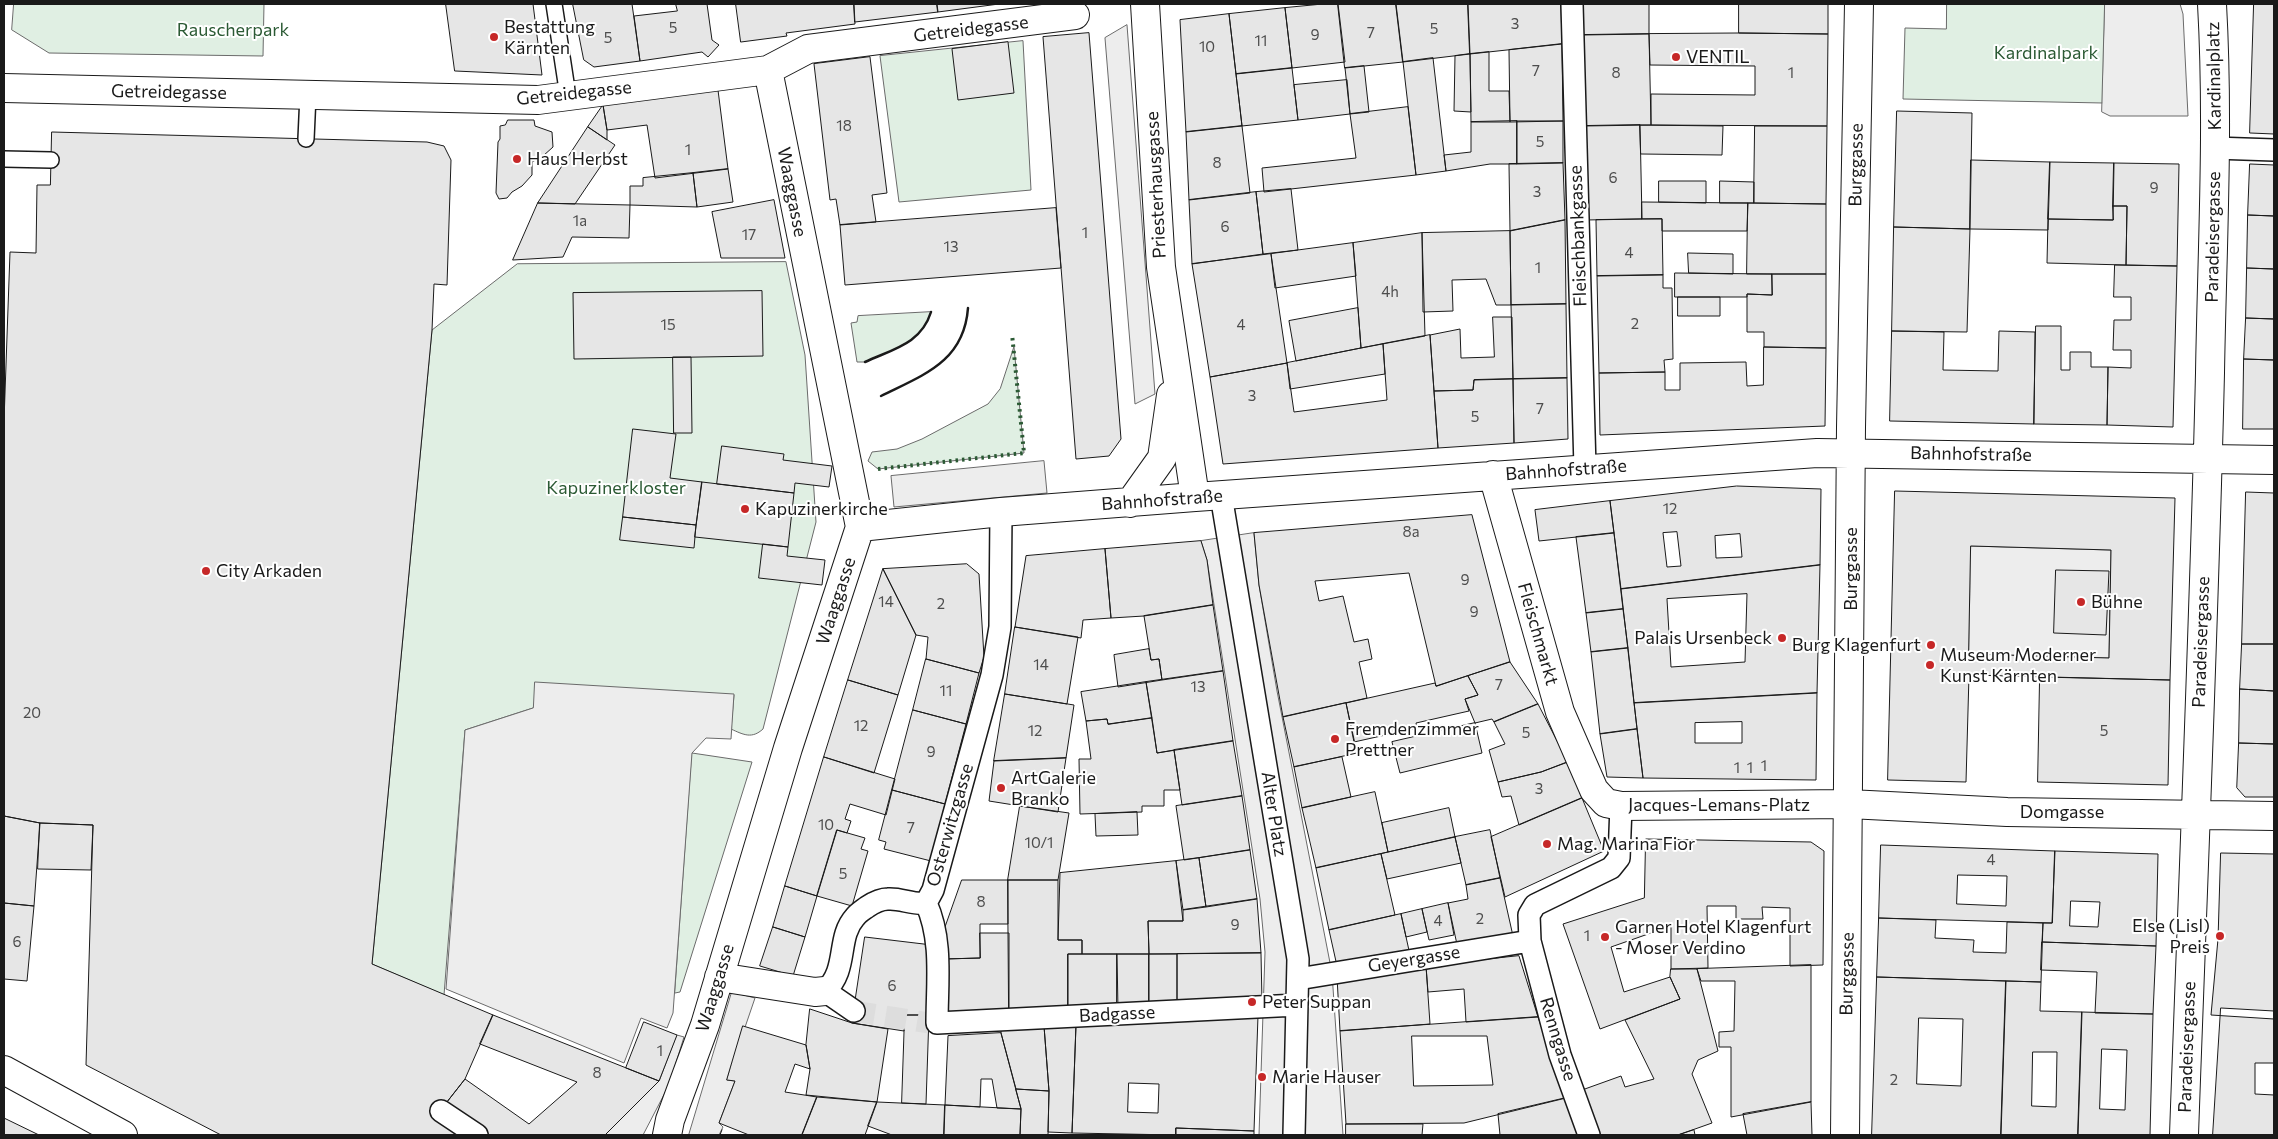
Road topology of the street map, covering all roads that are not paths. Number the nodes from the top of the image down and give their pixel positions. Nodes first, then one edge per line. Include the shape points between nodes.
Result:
1 (554, 4) edge
2 (1146, 4) edge
3 (1572, 4) edge
4 (1859, 4) edge
5 (2212, 4) edge
6 (1075, 15) dead end
7 (768, 70) junction
8 (4, 88) edge
9 (308, 95) junction
10 (568, 96) junction
11 (306, 139) dead end
12 (2214, 148) junction
13 (2274, 150) edge
14 (4, 159) edge
15 (51, 160) dead end
16 (1176, 366) junction
17 (1851, 452) junction
18 (2208, 459) junction
19 (2274, 460) edge
20 (1585, 468) junction
21 (1493, 475) junction
22 (1208, 496) junction
23 (1130, 502) junction
24 (1001, 512) junction
25 (860, 527) junction
26 (1594, 790) joint
27 (1849, 804) junction
28 (1622, 806) junction
29 (2195, 814) junction
30 (2274, 816) edge
31 (926, 903) junction
32 (1530, 941) junction
33 (718, 977) junction
34 (1298, 979) junction
35 (825, 991) junction
36 (1297, 1005) junction
37 (854, 1011) tunnel mouth
38 (4, 1070) edge
39 (441, 1111) dead end
40 (665, 1130) edge
41 (122, 1135) edge
42 (477, 1135) edge
43 (1294, 1135) edge
44 (1590, 1135) edge
45 (1844, 1135) edge
46 (2184, 1135) edge

1 - 10 lane
2 - 16 street, Priesterhausgasse via 1161,267
3 - 20 street, Fleischbankgasse
4 - 17 street, Burggasse
5 - 12 street, Kardinalplatz
6 - 7 street, Getreidegasse via 808,49
7 - 10 street, Getreidegasse
7 - 25 street, Waaggasse
8 - 9 street, Getreidegasse
9 - 10 street, Getreidegasse via 538,100
9 - 11 lane
12 - 13 street
12 - 18 street, Paradeisergasse
14 - 15 lane
16 - 22 street, Priesterhausgasse
16 - 23 street, Priesterhausgasse via 1162,458
17 - 18 street, Bahnhofstraße
17 - 20 street, Bahnhofstraße
17 - 27 street, Burggasse
18 - 19 street, Bahnhofstraße
18 - 29 street, Paradeisergasse
20 - 21 street, Bahnhofstraße
21 - 22 street, Bahnhofstraße
21 - 26 street, Fleischmarkt via 1560,712
22 - 23 street, Bahnhofstraße
22 - 34 street, Alter Platz via 1298,958
23 - 24 street, Bahnhofstraße
24 - 25 street, Bahnhofstraße
24 - 31 street, Osterwitzgasse via 1000,627 992,675 933,890
25 - 33 street, Waaggasse
26 - 28 street, Jacques-Lemans-Platz via 1606,803
27 - 28 street, Jacques-Lemans-Platz
27 - 29 street, Domgasse via 2007,812
27 - 45 street, Burggasse
28 - 32 street, Renngasse via 1619,858 1611,868 1535,905 1529,915
29 - 30 street, Domgasse
29 - 46 street, Paradeisergasse
31 - 35 street, Osterwitzgasse via 888,899 874,902 854,917 846,932 839,971 834,983
31 - 36 street, Badgasse via 937,941 933,1023
32 - 34 street, Geyergasse
32 - 44 street, Renngasse via 1560,1055
33 - 35 street
33 - 40 street, Waaggasse via 705,1025
34 - 36 street, Alter Platz
35 - 37 street
36 - 43 street, Alter Platz
38 - 41 street
39 - 42 street

